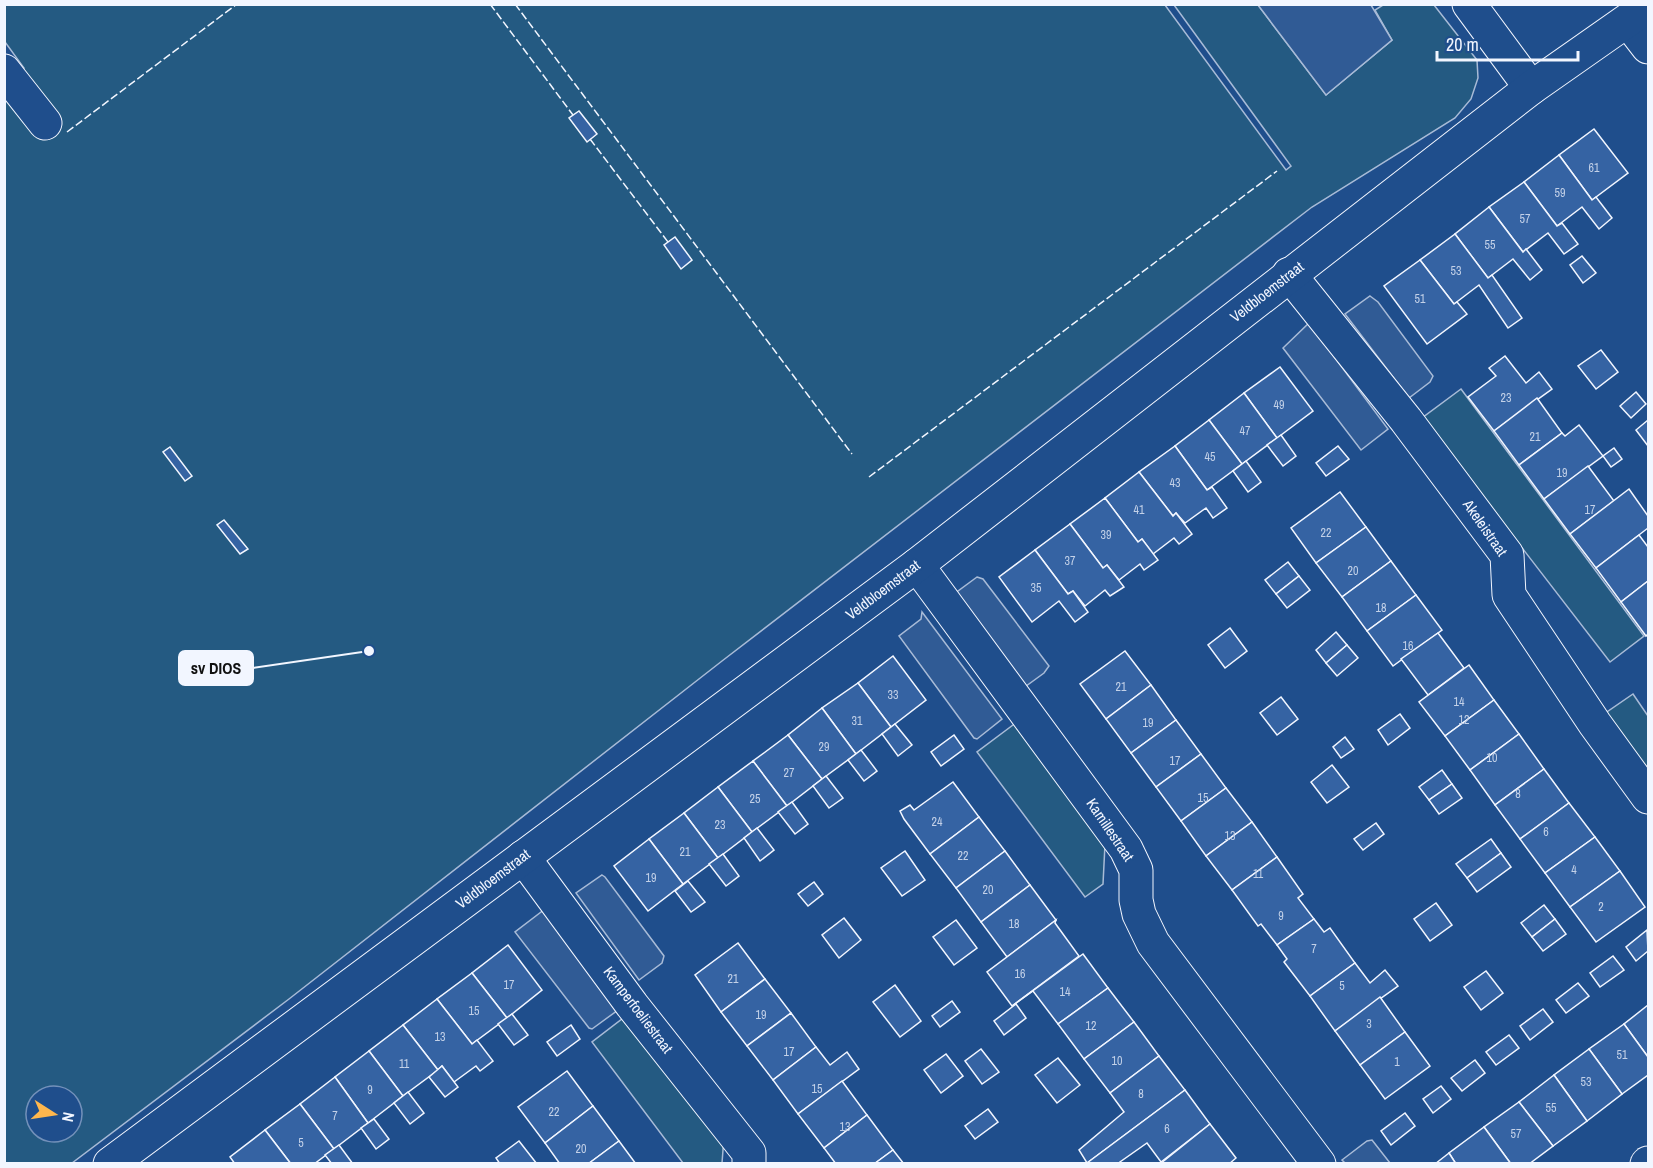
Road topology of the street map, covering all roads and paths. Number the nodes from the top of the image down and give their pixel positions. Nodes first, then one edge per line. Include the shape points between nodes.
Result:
1 (1469, 4) edge
2 (1638, 13) edge
3 (1648, 47) edge
4 (4, 71) edge
5 (1531, 88) junction
6 (45, 123) dead end
7 (1289, 274) junction
8 (917, 565) junction
9 (1648, 797) edge
10 (523, 857) junction
11 (117, 1161) edge
12 (749, 1164) edge
13 (1319, 1164) edge

1 - 5 street
2 - 3 street
2 - 5 street, Veldbloemstraat
4 - 6 street
5 - 7 street, Veldbloemstraat
7 - 8 street, Veldbloemstraat
7 - 9 street, Akeleistraat via 1507,555 1509,595
8 - 10 street, Veldbloemstraat
8 - 13 street, Kamillestraat via 1126,849 1136,870 1139,914 1153,943
10 - 11 street, Veldbloemstraat
10 - 12 street, Kamperfoeliestraat via 632,1005 749,1152

